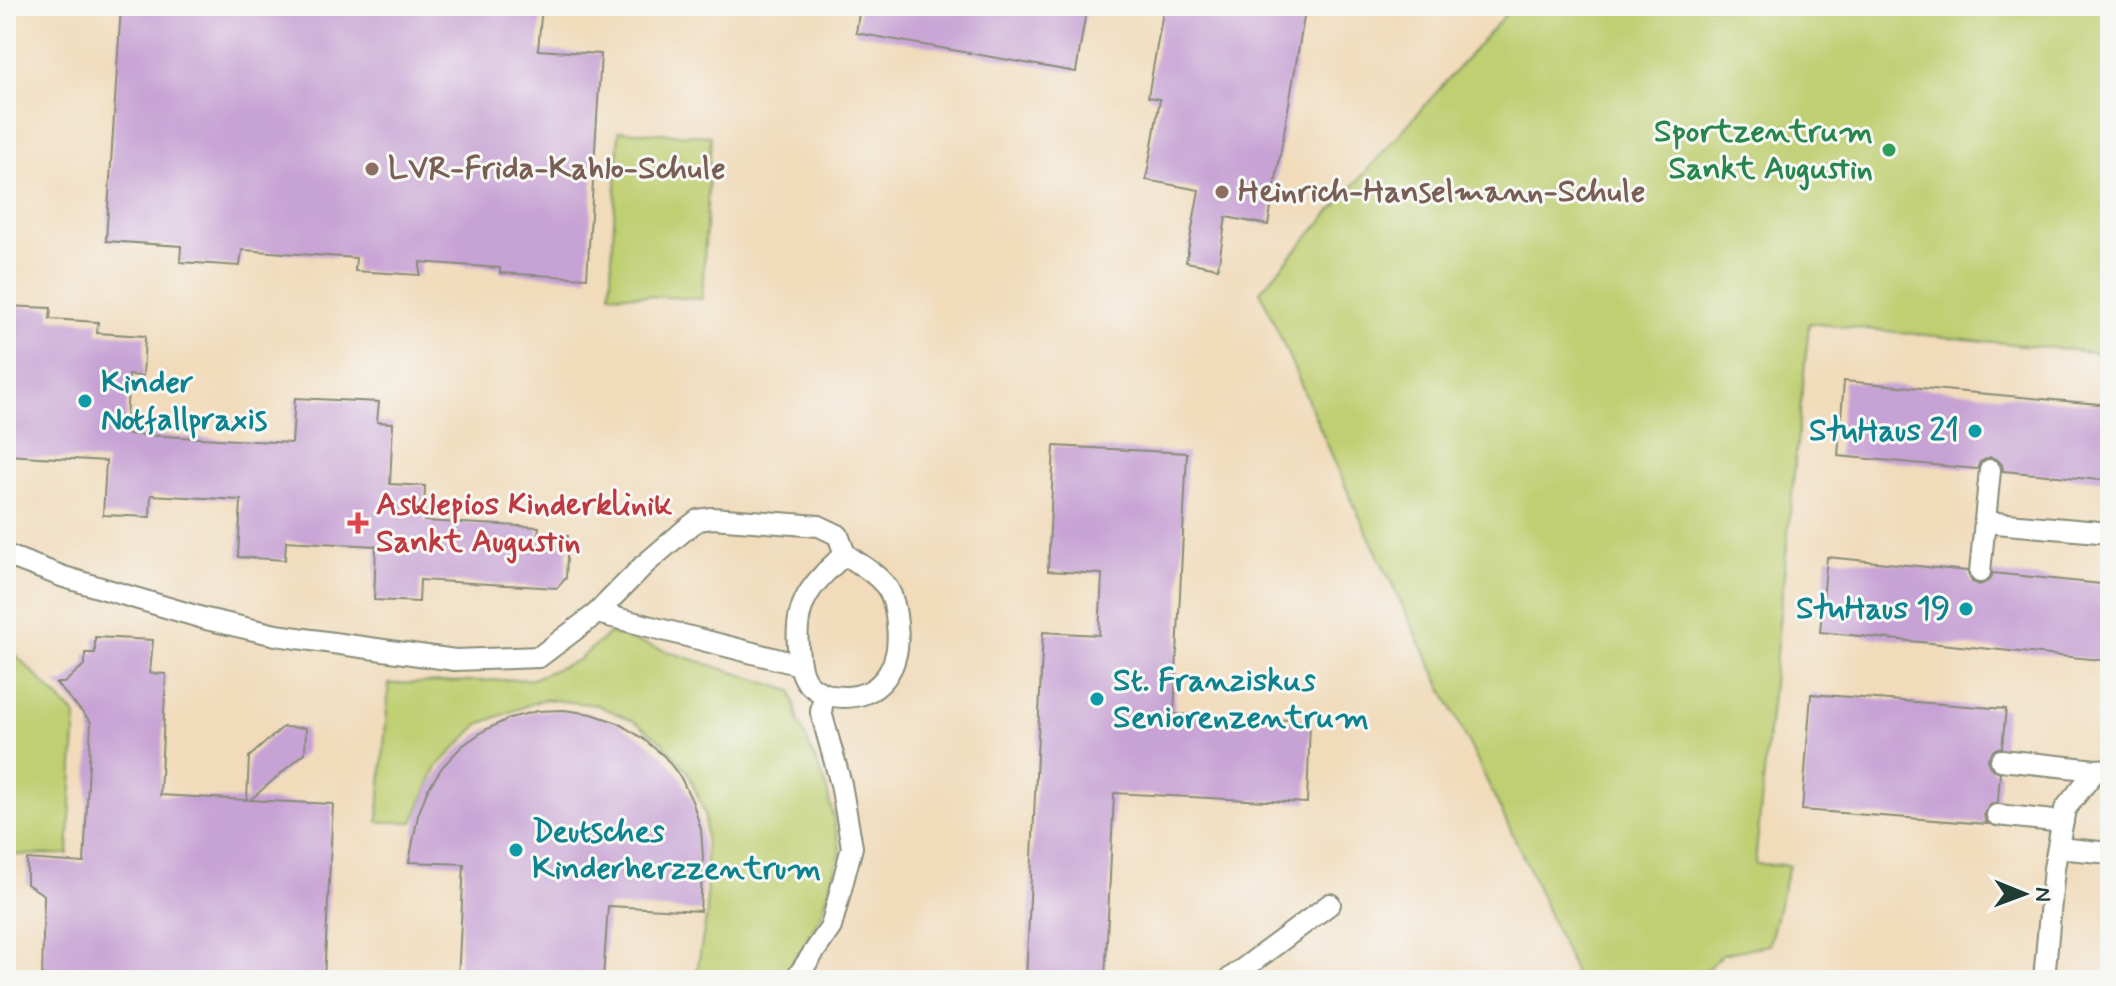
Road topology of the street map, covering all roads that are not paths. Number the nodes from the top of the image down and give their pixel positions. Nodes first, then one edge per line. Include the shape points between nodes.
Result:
1 (1990, 470) dead end
2 (1985, 522) junction
3 (2110, 533) edge
4 (845, 554) junction
5 (6, 555) edge
6 (1980, 572) dead end
7 (597, 613) junction
8 (800, 665) junction
9 (824, 694) junction
10 (2001, 760) dead end
11 (2103, 770) edge
12 (1997, 815) dead end
13 (2063, 822) junction
14 (2058, 848) junction
15 (2110, 853) edge
16 (1330, 904) dead end
17 (795, 980) edge
18 (1228, 980) edge
19 (2044, 980) edge

1 - 2 lane
2 - 3 lane
2 - 6 lane
4 - 7 lane via 838,535 819,526 698,520
4 - 8 lane via 805,596 798,617
4 - 9 lane via 887,588 898,638 883,682 848,698
5 - 7 lane via 206,619 276,635 455,660 539,657
7 - 8 lane
8 - 9 lane via 808,683
9 - 17 lane via 821,712 852,847 831,927
10 - 11 lane
11 - 13 lane via 2065,809
12 - 13 lane
13 - 14 lane
14 - 15 lane
14 - 19 lane
16 - 18 lane

